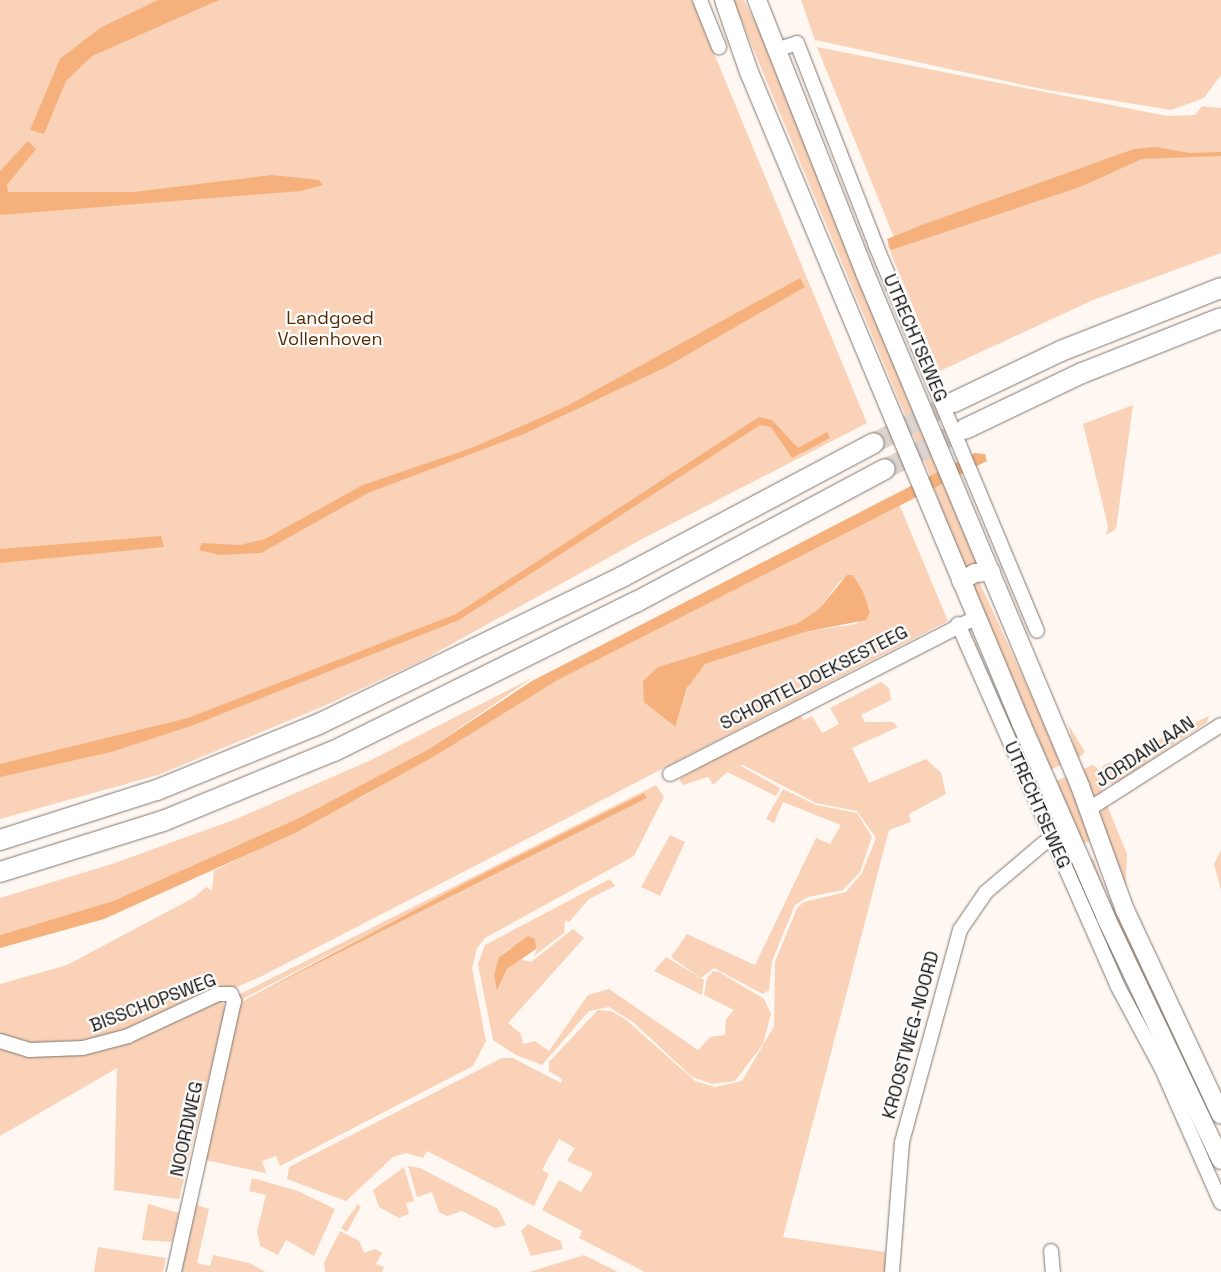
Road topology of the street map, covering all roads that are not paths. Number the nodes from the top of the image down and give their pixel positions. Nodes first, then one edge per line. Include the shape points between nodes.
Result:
1 (700, 0) edge
2 (724, 0) edge
3 (757, 0) edge
4 (718, 47) dead end
5 (776, 50) junction
6 (1221, 288) edge
7 (1221, 318) edge
8 (954, 402) tunnel mouth
9 (965, 429) tunnel mouth
10 (874, 443) tunnel mouth
11 (885, 469) tunnel mouth
12 (991, 572) junction
13 (961, 581) junction
14 (976, 617) junction
15 (958, 624) junction
16 (1037, 631) dead end
17 (1221, 725) edge
18 (670, 774) dead end
19 (1089, 809) junction
20 (0, 840) edge
21 (1044, 843) dead end
22 (1102, 843) junction
23 (1077, 853) junction
24 (0, 872) edge
25 (1135, 977) junction
26 (1117, 985) junction
27 (231, 994) joint
28 (0, 1041) edge
29 (1211, 1092) junction
30 (1194, 1100) junction
31 (1221, 1115) edge
32 (1221, 1160) edge
33 (1221, 1203) edge
34 (1052, 1251) dead end
35 (174, 1272) edge
36 (892, 1272) edge
37 (1053, 1272) edge

1 - 4 street
2 - 13 main road, UTRECHTSEWEG via 749,72
3 - 5 main road, UTRECHTSEWEG
5 - 12 main road, UTRECHTSEWEG
5 - 16 street, UTRECHTSEWEG via 797,43 876,246
6 - 8 highway via 1061,351
7 - 9 highway via 1082,373
10 - 20 highway via 622,577 319,724 156,790
11 - 24 highway via 636,602 334,751 163,821
12 - 13 main road via 975,573
12 - 19 main road, UTRECHTSEWEG
13 - 14 main road, UTRECHTSEWEG
14 - 15 street, SCHORTELDOEKSESTEEG
14 - 23 main road, UTRECHTSEWEG
15 - 18 street, SCHORTELDOEKSESTEEG
15 - 26 street, UTRECHTSEWEG
17 - 19 street, JORDANLAAN
19 - 22 main road, UTRECHTSEWEG
21 - 36 street, KROOSTWEG-NOORD via 986,892 960,930 941,986 902,1142
22 - 23 main road, UTRECHTSEWEG
22 - 29 main road, UTRECHTSEWEG via 1125,910
23 - 25 main road, UTRECHTSEWEG
25 - 26 street
25 - 30 main road, UTRECHTSEWEG
26 - 33 street, UTRECHTSEWEG via 1162,1069
27 - 28 street, BISSCHOPSWEG via 218,994 128,1036 84,1048 29,1050
27 - 35 street, NOORDWEG via 234,1001
29 - 30 main road
29 - 31 main road, UTRECHTSEWEG
30 - 32 main road, UTRECHTSEWEG
34 - 37 street

